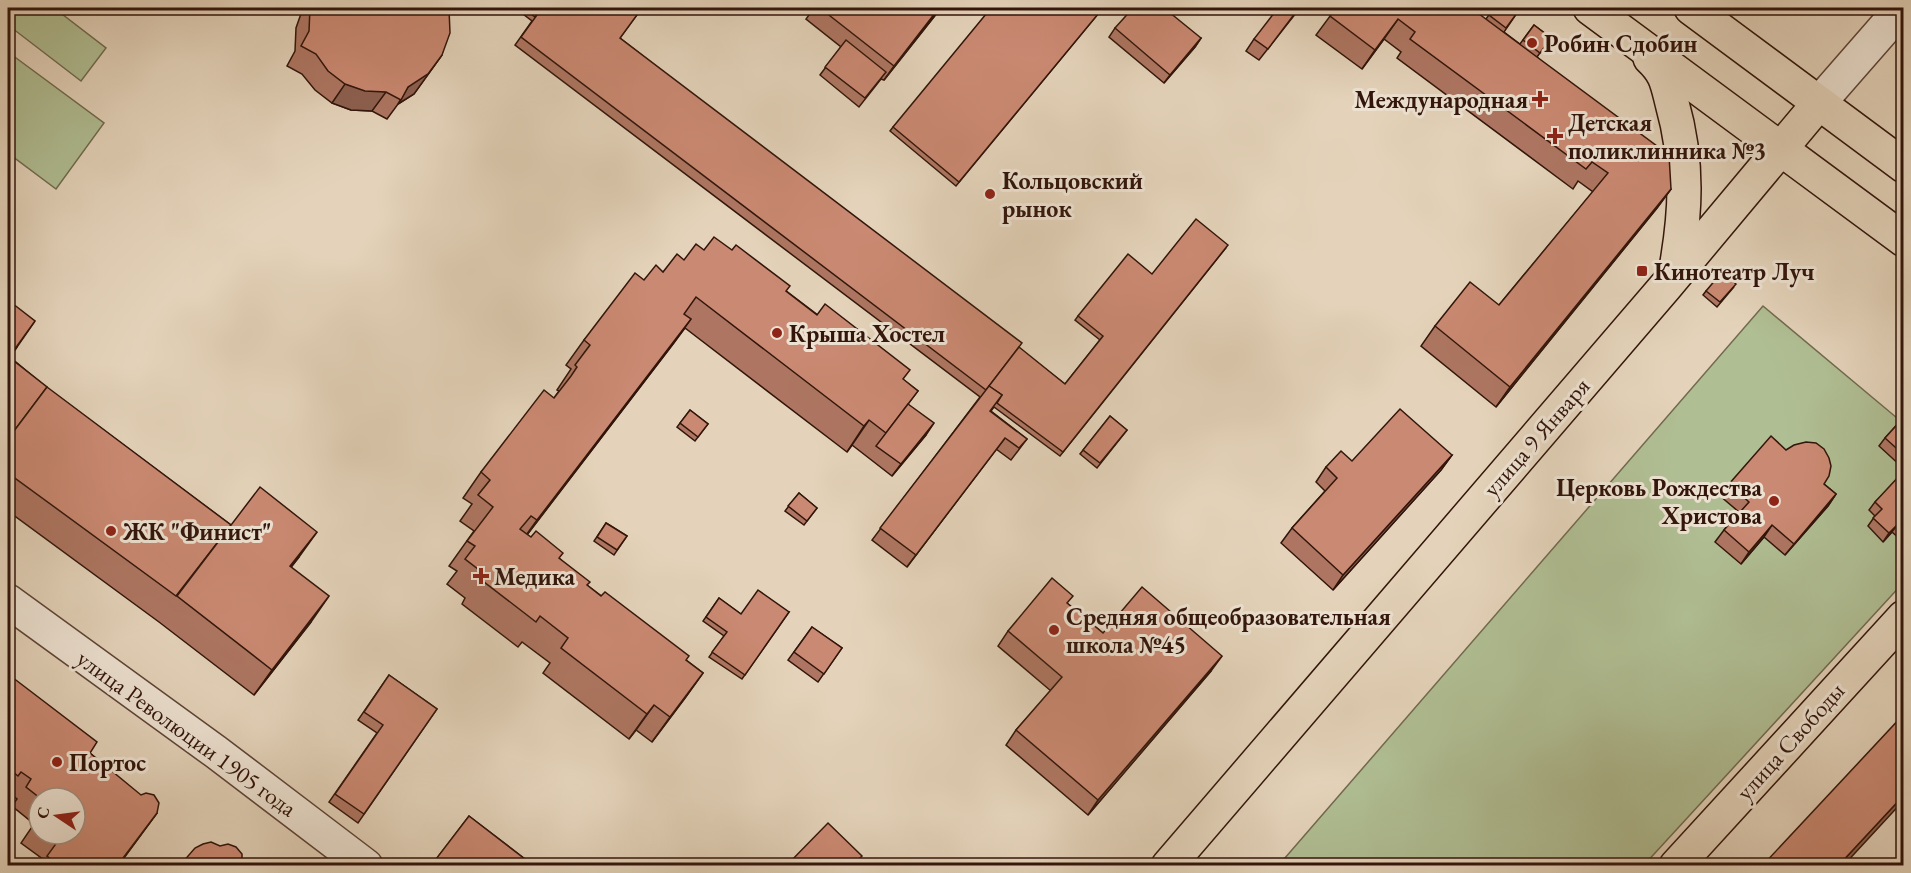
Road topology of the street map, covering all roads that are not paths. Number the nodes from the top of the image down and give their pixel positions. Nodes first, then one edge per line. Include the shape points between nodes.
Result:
1 (1590, 8) edge
2 (1691, 8) edge
3 (1902, 8) edge
4 (1628, 36) junction
5 (1819, 103) junction
6 (1780, 150) junction
7 (1904, 166) edge
8 (1904, 240) edge
9 (1675, 275) junction
10 (8, 601) edge
11 (1904, 617) edge
12 (366, 866) edge
13 (1168, 866) edge
14 (1676, 866) edge

1 - 4 main road
2 - 5 main road
3 - 5 street, улица 9 Января
4 - 6 main road
4 - 9 main road via 1662,70 1678,125 1685,169
5 - 6 main road, улица 9 Января
5 - 7 main road
6 - 8 main road
6 - 9 main road, улица 9 Января
9 - 13 main road, улица 9 Января
10 - 12 street, улица Революции 1905 года
11 - 14 main road, улица Свободы

